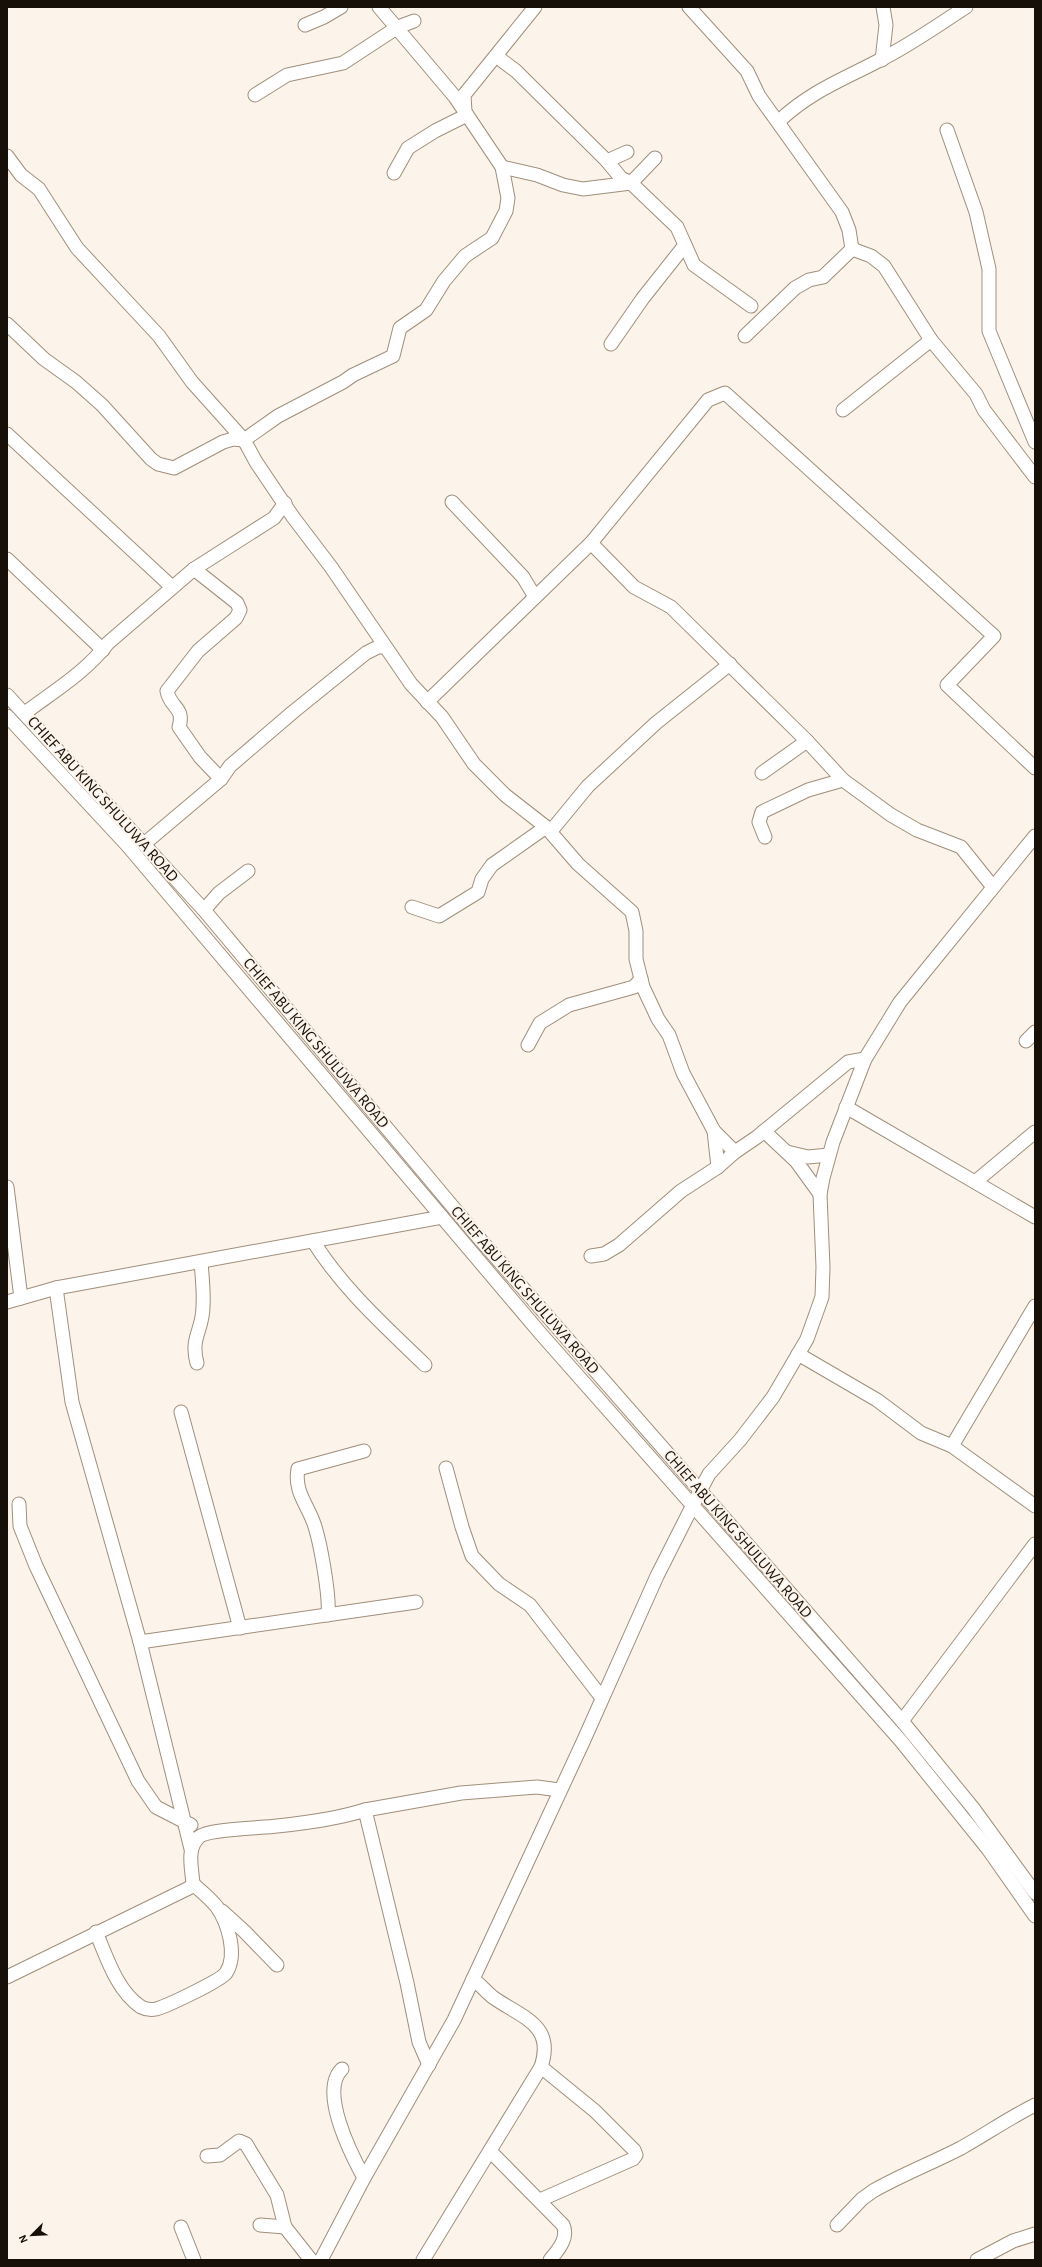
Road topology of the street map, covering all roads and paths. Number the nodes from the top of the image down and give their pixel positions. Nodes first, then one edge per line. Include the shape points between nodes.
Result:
1 (341, 7) edge
2 (380, 7) edge
3 (535, 7) edge
4 (689, 7) edge
5 (883, 7) edge
6 (966, 7) edge
7 (414, 21) dead end
8 (305, 25) dead end
9 (398, 27) junction
10 (496, 56) junction
11 (882, 60) junction
12 (255, 95) dead end
13 (466, 114) junction
14 (779, 121) junction
15 (947, 130) dead end
16 (627, 152) dead end
17 (7, 156) edge
18 (655, 158) dead end
19 (607, 161) junction
20 (502, 167) junction
21 (394, 173) dead end
22 (631, 183) junction
23 (685, 244) junction
24 (852, 249) junction
25 (750, 306) dead end
26 (7, 324) edge
27 (745, 336) dead end
28 (931, 340) junction
29 (611, 344) dead end
30 (843, 410) dead end
31 (7, 434) edge
32 (244, 440) junction
33 (1035, 443) edge
34 (1022, 460) junction
35 (1035, 477) edge
36 (452, 502) dead end
37 (285, 503) junction
38 (293, 517) junction
39 (274, 518) junction
40 (591, 543) junction
41 (7, 559) edge
42 (194, 569) junction
43 (172, 587) junction
44 (535, 597) junction
45 (385, 647) junction
46 (103, 650) junction
47 (730, 664) junction
48 (7, 695) edge
49 (427, 702) junction
50 (25, 712) junction
51 (7, 716) edge
52 (807, 741) junction
53 (1035, 768) edge
54 (762, 773) dead end
55 (221, 779) junction
56 (843, 780) junction
57 (548, 829) junction
58 (1035, 836) edge
59 (765, 838) dead end
60 (144, 844) junction
61 (248, 871) dead end
62 (993, 887) junction
63 (412, 908) dead end
64 (204, 910) junction
65 (640, 985) junction
66 (528, 1045) dead end
67 (322, 1051) junction
68 (865, 1059) junction
69 (310, 1060) junction
70 (846, 1107) junction
71 (714, 1131) junction
72 (764, 1131) junction
73 (1035, 1132) edge
74 (735, 1152) junction
75 (787, 1152) junction
76 (829, 1155) junction
77 (718, 1167) junction
78 (975, 1182) junction
79 (7, 1187) edge
80 (820, 1194) junction
81 (442, 1217) junction
82 (1035, 1217) edge
83 (313, 1241) junction
84 (591, 1256) dead end
85 (201, 1262) junction
86 (56, 1288) junction
87 (21, 1298) junction
88 (7, 1302) edge
89 (1035, 1306) edge
90 (798, 1354) junction
91 (197, 1363) dead end
92 (425, 1365) dead end
93 (181, 1412) dead end
94 (952, 1446) junction
95 (364, 1451) dead end
96 (446, 1468) dead end
97 (700, 1491) junction
98 (19, 1504) dead end
99 (694, 1506) junction
100 (1035, 1506) edge
101 (1035, 1544) edge
102 (416, 1602) dead end
103 (328, 1615) junction
104 (240, 1628) junction
105 (140, 1642) junction
106 (602, 1698) junction
107 (902, 1721) junction
108 (559, 1790) junction
109 (365, 1810) junction
110 (185, 1823) junction
111 (207, 1832) junction
112 (191, 1849) junction
113 (193, 1884) junction
114 (1035, 1893) edge
115 (217, 1907) junction
116 (1035, 1916) edge
117 (96, 1932) junction
118 (276, 1965) dead end
119 (7, 1977) edge
120 (474, 1980) junction
121 (429, 2065) junction
122 (542, 2067) junction
123 (342, 2069) dead end
124 (1035, 2105) edge
125 (490, 2151) junction
126 (207, 2156) dead end
127 (364, 2178) junction
128 (540, 2200) junction
129 (260, 2225) dead end
130 (837, 2225) dead end
131 (181, 2227) dead end
132 (285, 2227) junction
133 (1035, 2234) edge
134 (194, 2260) edge
135 (311, 2260) edge
136 (321, 2260) edge
137 (423, 2260) edge
138 (550, 2260) edge
139 (977, 2260) edge

1 - 8 street
2 - 9 street
3 - 10 street
4 - 14 street via 747,71 759,96
5 - 11 street via 886,24
6 - 11 street
7 - 9 street
9 - 12 street via 343,63 287,75
9 - 13 street
10 - 13 street via 464,95
10 - 19 street via 516,71
11 - 14 street via 820,89 802,100
13 - 20 street
13 - 21 street via 408,148
14 - 24 street via 842,212 849,230
15 - 33 street via 976,212 989,269 989,331
16 - 19 street
17 - 32 street via 21,174 40,189 77,248 159,336 192,382
18 - 22 street
19 - 22 street via 621,178
20 - 22 street via 583,189 606,184
20 - 32 street via 508,198 506,211 492,238 464,256 426,310 400,328 393,356 357,372 278,416
22 - 23 street via 677,227
23 - 25 street via 694,265
23 - 29 street
24 - 27 street via 823,277 809,280 795,288
24 - 28 street via 871,256 884,266
26 - 32 street via 44,359 102,405 141,450 158,464 174,468 223,442 233,439
28 - 30 street
28 - 34 street via 976,394 984,410
31 - 43 street
32 - 37 street
33 - 34 street
34 - 35 street
36 - 44 street via 523,576
37 - 38 street
37 - 39 street
38 - 39 street
38 - 45 street via 331,567
39 - 42 street
40 - 44 street
40 - 47 street via 634,587 671,607
40 - 53 street via 708,400 725,393 994,636 947,685
41 - 46 street
42 - 43 street
42 - 55 street via 237,603 240,610 236,618 198,651 167,691 168,699 180,712 182,719 179,727
43 - 46 street
44 - 49 street
45 - 49 street
45 - 55 street via 378,647 366,653 304,702 230,766
46 - 50 street via 75,676
47 - 52 street
47 - 57 street via 656,723 594,781
48 - 50 street, CHIEF ABU KING SHULUWA ROAD
49 - 57 street via 442,717 474,764 505,795
50 - 60 street, CHIEF ABU KING SHULUWA ROAD
51 - 69 street via 127,845
52 - 54 street
52 - 56 street
55 - 60 street
56 - 59 street via 808,790 762,812 759,822
56 - 62 street via 891,815 918,830 962,847
57 - 63 street via 492,865 482,879 478,892 472,898 439,916
57 - 65 street via 578,864 632,912 636,930 636,959
58 - 62 street
60 - 64 street, CHIEF ABU KING SHULUWA ROAD
61 - 64 street via 219,893
62 - 68 street via 900,1002
64 - 67 street, CHIEF ABU KING SHULUWA ROAD
65 - 66 street via 569,1005 540,1023
65 - 71 street via 669,1035 683,1073
67 - 69 street
67 - 97 street, CHIEF ABU KING SHULUWA ROAD via 479,1238
68 - 70 street
68 - 72 street via 848,1062
69 - 81 street
70 - 76 street
70 - 78 street
71 - 74 street
71 - 77 street
72 - 74 street
72 - 75 street
73 - 78 street
74 - 77 street
75 - 76 street via 808,1157
75 - 80 street
76 - 80 street
77 - 84 street via 681,1192 619,1245 604,1254
78 - 82 street
79 - 87 street
80 - 90 street via 822,1297
81 - 83 street
81 - 99 street via 541,1334
83 - 85 street
83 - 92 street via 324,1259 365,1307
85 - 86 street
85 - 91 street via 202,1317 193,1347
86 - 87 street
86 - 105 street via 72,1402
87 - 88 street
89 - 94 street
90 - 94 street via 877,1400 921,1433
90 - 97 street via 772,1397 743,1436 709,1474
93 - 104 street
94 - 100 street
95 - 103 street via 298,1469 298,1492 314,1521 317,1535 329,1597
96 - 106 street via 472,1556 499,1584 530,1605
97 - 99 street
97 - 107 street, CHIEF ABU KING SHULUWA ROAD
98 - 110 street via 20,1526 33,1559 138,1781 156,1807
99 - 106 street via 657,1576
99 - 116 street via 927,1771 988,1849
101 - 107 street
102 - 103 street
103 - 104 street
104 - 105 street
105 - 110 street
106 - 108 street
107 - 114 street, CHIEF ABU KING SHULUWA ROAD via 973,1808
108 - 109 street via 537,1787 461,1793
108 - 120 street
109 - 111 street via 277,1826
109 - 121 street via 420,2042
110 - 111 street
110 - 112 street
111 - 112 street via 197,1838
112 - 113 street
113 - 115 street
113 - 117 street
115 - 117 street via 230,1942 231,1956 226,1974 203,1988 156,2009 143,2008 125,1990 118,1981
115 - 118 street
117 - 119 street
120 - 121 street
120 - 122 street via 494,1998 535,2025 546,2048
121 - 127 street
122 - 125 street
122 - 128 street via 596,2111 636,2155 633,2159
123 - 127 street via 334,2082 334,2106
124 - 130 street via 959,2149 873,2191
125 - 128 street
125 - 137 street
126 - 132 street via 220,2155 239,2141 246,2144 277,2195
127 - 136 street
128 - 138 street via 565,2230 564,2239
129 - 132 street
131 - 134 street
132 - 135 street
133 - 139 street via 1013,2241

